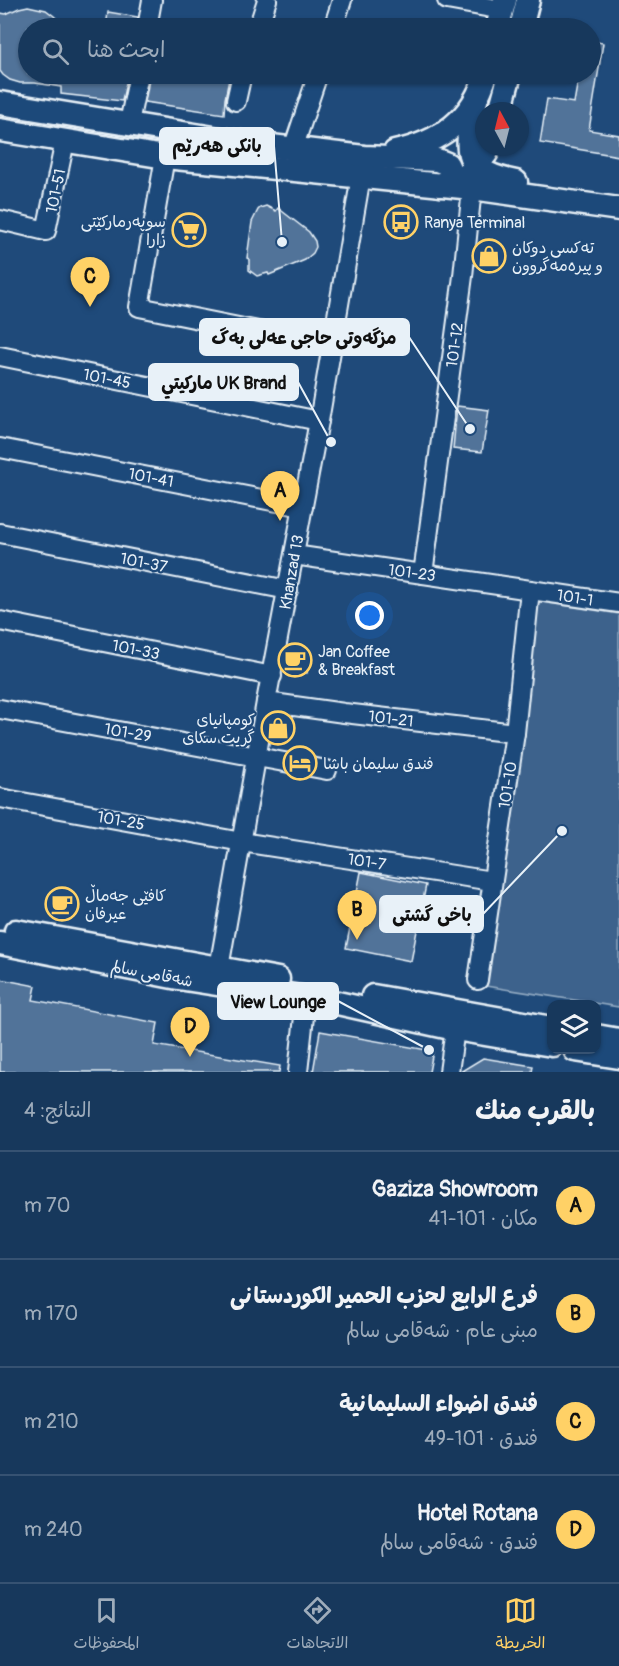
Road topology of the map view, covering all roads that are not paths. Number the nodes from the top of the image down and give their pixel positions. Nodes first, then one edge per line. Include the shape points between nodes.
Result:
1 (152, 0) edge
2 (267, 0) edge
3 (342, 0) edge
4 (447, 0) edge
5 (528, 0) edge
6 (501, 13) edge
7 (149, 18) edge
8 (261, 18) edge
9 (336, 18) edge
10 (524, 18) edge
11 (137, 84) edge
12 (240, 84) edge
13 (315, 84) edge
14 (482, 84) edge
15 (507, 84) edge
16 (476, 100) junction
17 (236, 101) dead end
18 (0, 102) edge
19 (502, 102) edge
20 (129, 123) junction
21 (0, 130) edge
22 (65, 141) junction
23 (293, 149) junction
24 (485, 156) edge
25 (165, 157) junction
26 (363, 167) junction
27 (474, 177) junction
28 (619, 198) edge
29 (619, 209) edge
30 (0, 220) edge
31 (333, 346) junction
32 (0, 356) edge
33 (319, 421) junction
34 (0, 448) edge
35 (303, 507) junction
36 (0, 533) edge
37 (294, 555) junction
38 (423, 574) junction
39 (288, 590) junction
40 (530, 590) junction
41 (619, 603) edge
42 (0, 621) edge
43 (272, 676) junction
44 (266, 702) junction
45 (0, 709) edge
46 (515, 733) junction
47 (257, 756) junction
48 (327, 770) dead end
49 (0, 798) edge
50 (242, 842) junction
51 (492, 881) junction
52 (0, 928) edge
53 (0, 943) edge
54 (219, 968) junction
55 (478, 980) dead end
56 (306, 998) junction
57 (547, 1027) edge
58 (455, 1029) junction
59 (601, 1037) edge
60 (619, 1040) edge
61 (547, 1044) edge
62 (600, 1054) edge
63 (619, 1057) edge
64 (298, 1072) edge
65 (449, 1072) edge

1 - 7 street
2 - 8 street
3 - 9 street
4 - 6 street
5 - 10 main road
11 - 20 street
12 - 17 street
13 - 23 street
14 - 16 main road
15 - 19 main road
16 - 26 main road via 466,114 435,138
16 - 27 main road via 468,144
18 - 20 main road
20 - 23 main road
21 - 22 main road
22 - 25 main road
22 - 30 street, 101-51 via 46,231
23 - 26 main road
24 - 27 main road
25 - 26 main road via 268,169
25 - 31 street via 139,307
26 - 27 main road via 437,160 451,173 450,179 440,185 465,176
26 - 31 street, Khanzad 13
27 - 28 main road via 483,172 497,178
27 - 29 main road via 558,201
27 - 38 street, 101-12
31 - 33 street, Khanzad 13
32 - 33 street, 101-45
33 - 35 street, Khanzad 13
34 - 35 street, 101-41
35 - 37 street, Khanzad 13
36 - 39 street, 101-37
37 - 38 street, 101-23
37 - 39 street, Khanzad 13
38 - 40 street, 101-23
39 - 43 street, Khanzad 13
40 - 41 street, 101-1
40 - 46 street, 101-10
42 - 43 street, 101-33
43 - 44 street, Khanzad 13
44 - 46 street, 101-21
44 - 47 street, Khanzad 13
45 - 47 street, 101-29
46 - 51 street, 101-10
47 - 48 street, 101-29
47 - 50 street, Khanzad 13
49 - 50 street, 101-25
50 - 51 street, 101-7
50 - 54 street, Khanzad 13
51 - 55 street, 101-10
52 - 54 main road, شەقامی سالم
53 - 56 main road, شەقامی سالم
54 - 57 main road, شەقامی سالم
56 - 58 main road, شەقامی سالم
56 - 64 street
58 - 61 main road, شەقامی سالم
58 - 65 street
59 - 60 main road
62 - 63 main road

